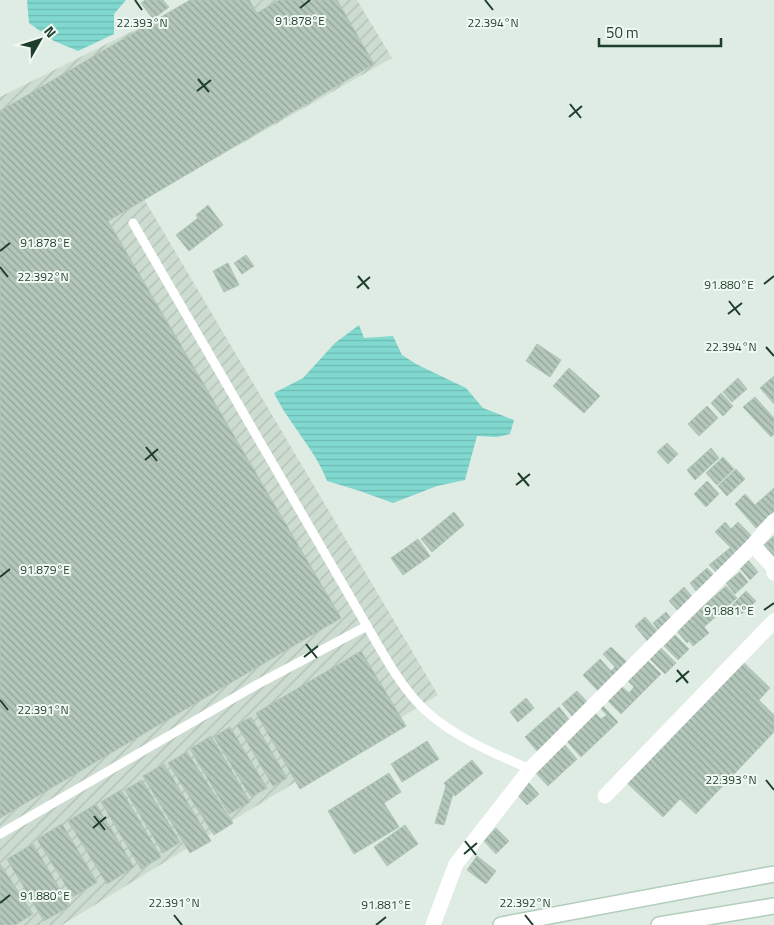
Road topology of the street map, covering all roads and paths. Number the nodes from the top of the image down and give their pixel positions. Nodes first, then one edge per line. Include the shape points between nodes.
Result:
1 (133, 223) dead end
2 (774, 521) edge
3 (753, 544) junction
4 (774, 568) edge
5 (774, 573) edge
6 (774, 621) edge
7 (366, 626) junction
8 (530, 769) junction
9 (605, 796) dead end
10 (0, 834) edge
11 (774, 874) edge
12 (774, 906) edge
13 (433, 925) edge
14 (500, 925) edge
15 (659, 925) edge

1 - 7 lane
2 - 3 street
3 - 4 street
3 - 8 street
4 - 5 street
6 - 9 street
7 - 8 lane via 393,670 425,710 455,733
7 - 10 lane via 258,684
8 - 13 street via 456,864
11 - 14 street
12 - 15 street

